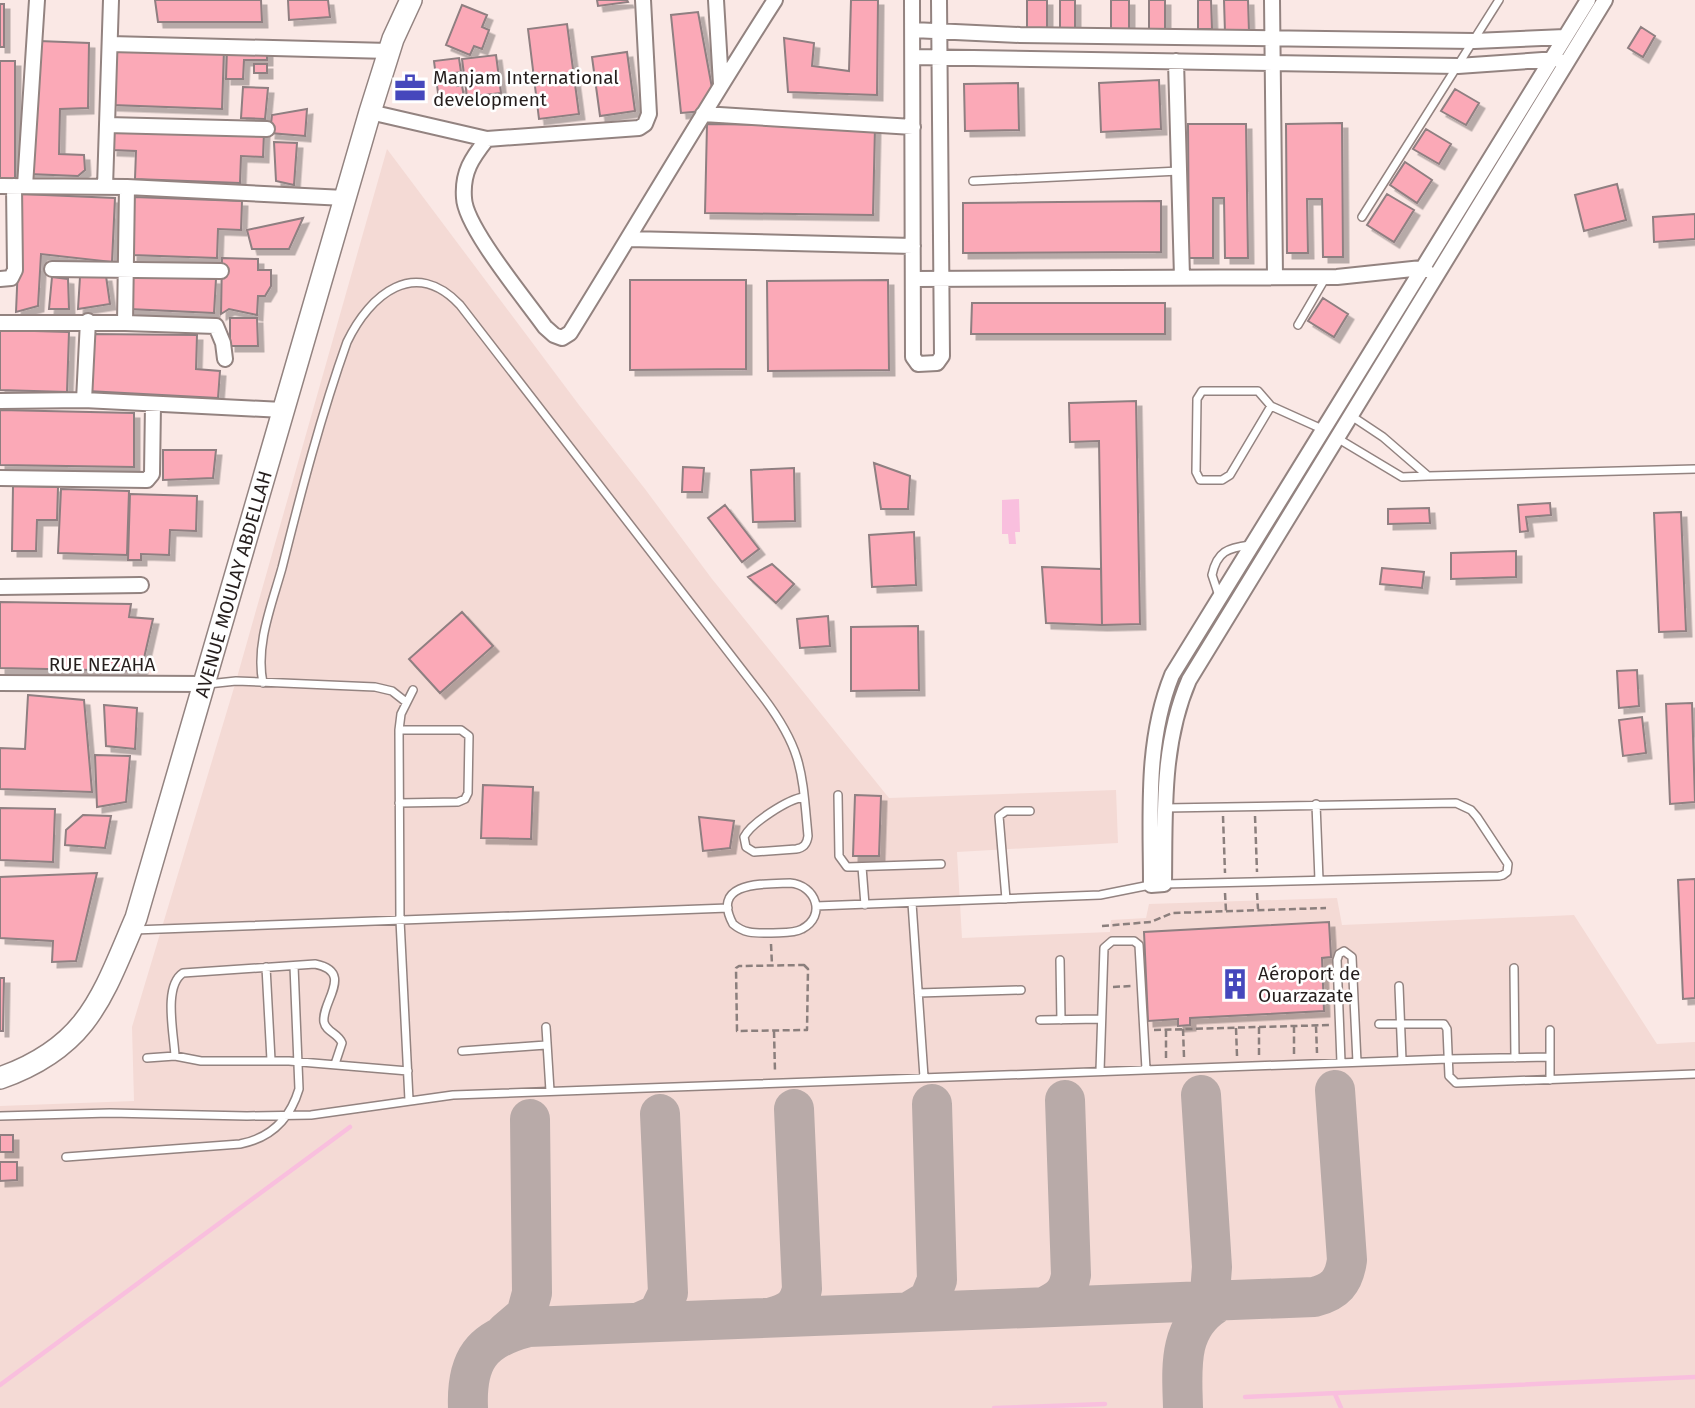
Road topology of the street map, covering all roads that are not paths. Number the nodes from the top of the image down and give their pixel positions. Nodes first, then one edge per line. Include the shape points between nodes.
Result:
1 (37, 0) edge
2 (111, 0) edge
3 (395, 0) edge
4 (411, 0) edge
5 (643, 0) edge
6 (716, 0) edge
7 (775, 0) edge
8 (912, 0) edge
9 (939, 0) edge
10 (1272, 0) edge
11 (1499, 0) edge
12 (1588, 0) edge
13 (1605, 0) edge
14 (913, 30) junction
15 (939, 31) junction
16 (1565, 37) junction
17 (1272, 38) junction
18 (1474, 41) junction
19 (110, 44) junction
20 (391, 45) junction
21 (913, 57) junction
22 (939, 57) junction
23 (1551, 59) junction
24 (1569, 59) junction
25 (1176, 61) junction
26 (1273, 63) junction
27 (1458, 66) junction
28 (721, 84) junction
29 (370, 112) junction
30 (703, 114) junction
31 (107, 125) junction
32 (913, 127) junction
33 (268, 129) dead end
34 (487, 139) junction
35 (1179, 172) junction
36 (973, 181) dead end
37 (13, 186) edge
38 (105, 187) junction
39 (127, 187) junction
40 (345, 198) junction
41 (1362, 217) dead end
42 (629, 239) junction
43 (913, 246) junction
44 (1422, 268) junction
45 (52, 269) dead end
46 (125, 270) junction
47 (221, 271) dead end
48 (1436, 275) junction
49 (1275, 277) junction
50 (1326, 277) junction
51 (940, 278) junction
52 (1182, 278) junction
53 (0, 279) edge
54 (914, 279) junction
55 (88, 321) junction
56 (0, 323) edge
57 (124, 323) junction
58 (1297, 325) dead end
59 (225, 359) dead end
60 (84, 400) junction
61 (0, 401) edge
62 (152, 404) junction
63 (1271, 406) junction
64 (1336, 407) junction
65 (283, 410) junction
66 (1350, 415) junction
67 (1322, 429) junction
68 (1336, 438) junction
69 (1695, 469) edge
70 (1428, 476) junction
71 (0, 478) edge
72 (141, 585) dead end
73 (0, 587) edge
74 (263, 682) junction
75 (0, 683) edge
76 (204, 684) junction
77 (413, 690) dead end
78 (406, 702) junction
79 (399, 730) junction
80 (838, 795) dead end
81 (804, 797) junction
82 (400, 803) junction
83 (1316, 804) junction
84 (1165, 808) junction
85 (1030, 811) dead end
86 (941, 864) dead end
87 (862, 867) junction
88 (1319, 880) junction
89 (1158, 884) junction
90 (1006, 899) junction
91 (912, 903) junction
92 (865, 905) junction
93 (816, 906) junction
94 (728, 908) junction
95 (401, 920) junction
96 (131, 930) junction
97 (1060, 960) dead end
98 (294, 966) junction
99 (266, 967) junction
100 (1514, 968) dead end
101 (1399, 986) dead end
102 (1021, 990) dead end
103 (919, 993) junction
104 (1101, 1019) junction
105 (1040, 1020) dead end
106 (1061, 1020) junction
107 (1401, 1023) junction
108 (1379, 1024) dead end
109 (1340, 1025) junction
110 (1355, 1025) junction
111 (545, 1027) dead end
112 (1550, 1030) dead end
113 (547, 1045) junction
114 (462, 1051) dead end
115 (175, 1056) junction
116 (1550, 1057) junction
117 (147, 1058) dead end
118 (1515, 1058) junction
119 (1448, 1059) junction
120 (271, 1060) junction
121 (1402, 1060) junction
122 (299, 1062) junction
123 (1341, 1062) junction
124 (1357, 1062) junction
125 (335, 1064) junction
126 (1146, 1069) junction
127 (408, 1071) junction
128 (1100, 1071) junction
129 (1695, 1074) edge
130 (924, 1077) junction
131 (0, 1078) edge
132 (1550, 1080) junction
133 (550, 1091) junction
134 (409, 1100) junction
135 (287, 1115) junction
136 (0, 1116) edge
137 (66, 1157) dead end

1 - 37 street
2 - 19 street
3 - 20 main road, AVENUE MOULAY ABDELLAH
4 - 20 main road, AVENUE MOULAY ABDELLAH
5 - 34 street via 649,114 645,124
6 - 28 street
7 - 28 street
8 - 14 street
9 - 15 street
10 - 17 street
11 - 18 lane
12 - 16 street
13 - 24 street
14 - 15 street
14 - 21 street
15 - 17 street
15 - 22 street
16 - 18 street
16 - 23 street
17 - 18 street
17 - 26 street
18 - 27 lane
19 - 20 street
19 - 31 street
20 - 29 main road, AVENUE MOULAY ABDELLAH
21 - 22 street
21 - 32 street
22 - 25 street
22 - 51 street
23 - 24 street
23 - 27 street
23 - 44 street
24 - 48 street
25 - 26 street
25 - 35 street
26 - 27 street
26 - 49 street
27 - 41 lane
28 - 30 street
29 - 34 street
29 - 40 main road, AVENUE MOULAY ABDELLAH
30 - 32 street
30 - 42 street
31 - 33 street
31 - 38 street
32 - 43 street
34 - 42 street via 470,160 466,177 464,200 472,225 554,335 562,338 570,333
35 - 36 lane
35 - 52 street
37 - 38 street
37 - 53 street via 15,270 11,278
38 - 39 street
39 - 40 street
39 - 46 street
40 - 65 main road, AVENUE MOULAY ABDELLAH
42 - 43 street
43 - 54 street
44 - 48 street
44 - 50 street
44 - 64 street
45 - 46 street
46 - 47 street
46 - 57 street
48 - 66 street
49 - 50 street
49 - 52 street
50 - 58 lane
51 - 52 street
51 - 54 street
51 - 54 street via 942,359 918,364 913,357
55 - 56 street
55 - 57 street
55 - 60 street
57 - 59 street via 215,326
60 - 61 street
60 - 62 street
62 - 65 street
62 - 71 street via 152,474 147,480
63 - 63 lane via 1258,391 1199,394 1196,472 1200,480 1222,480 1230,475
63 - 67 lane
64 - 66 street
64 - 67 street
65 - 76 main road, AVENUE MOULAY ABDELLAH
66 - 68 street
66 - 70 lane
67 - 68 street
67 - 89 street via 1169,684 1159,712 1152,762
68 - 70 lane via 1402,477
68 - 84 street via 1189,680 1172,731
69 - 70 lane
72 - 73 street
74 - 76 lane
74 - 78 lane via 375,687 392,691
74 - 81 lane via 260,660 264,639 347,342 359,319 384,293 404,284 426,283 446,291 460,304 783,724 799,759
75 - 76 street, RUE NEZAHA
76 - 96 main road, AVENUE MOULAY ABDELLAH
77 - 78 lane
78 - 79 lane
79 - 82 lane
79 - 82 lane via 461,730 469,736 465,800
80 - 87 lane via 840,860 847,867
81 - 81 lane via 805,845 754,852 746,847 744,838 750,830 785,804
82 - 95 lane
83 - 84 lane
83 - 88 lane
83 - 88 lane via 1456,803 1477,817 1508,864 1507,872 1499,876
84 - 89 street
85 - 90 lane via 1004,811 999,816
86 - 87 lane
87 - 92 lane
88 - 89 lane
89 - 90 lane via 1100,895
90 - 91 lane
91 - 92 lane
91 - 103 lane
92 - 93 lane
93 - 94 lane via 805,887 790,883 747,885 734,893
93 - 94 lane via 805,928 771,933 740,930
94 - 95 lane
95 - 96 lane
95 - 127 lane
96 - 131 main road, AVENUE MOULAY ABDELLAH via 97,1005 71,1039 25,1069
97 - 106 lane
98 - 99 lane
98 - 122 lane
98 - 125 lane via 320,965 332,975 334,991 324,1022 341,1039
99 - 115 lane via 191,971 177,977 171,992
99 - 120 lane
100 - 118 lane
101 - 107 lane
102 - 103 lane
103 - 130 lane
104 - 106 lane
104 - 126 lane via 1106,944 1131,941 1139,946
104 - 128 lane
105 - 106 lane
107 - 108 lane
107 - 119 lane via 1444,1024
107 - 121 lane
109 - 110 lane
109 - 110 lane via 1337,957 1344,951 1352,957
109 - 123 lane
110 - 124 lane
111 - 113 lane
112 - 116 lane
113 - 114 lane
113 - 133 lane
115 - 117 lane
115 - 120 lane via 201,1061
116 - 118 lane
116 - 132 lane
118 - 119 lane
119 - 121 lane
119 - 132 lane via 1449,1076 1456,1083
120 - 122 lane
121 - 124 lane
122 - 125 lane
122 - 135 lane via 299,1089
123 - 124 lane
123 - 126 lane
125 - 127 lane
126 - 128 lane
127 - 134 lane
128 - 130 lane
129 - 132 lane
130 - 133 lane
133 - 134 lane
134 - 135 lane
135 - 136 lane
135 - 137 lane via 267,1135 240,1144

